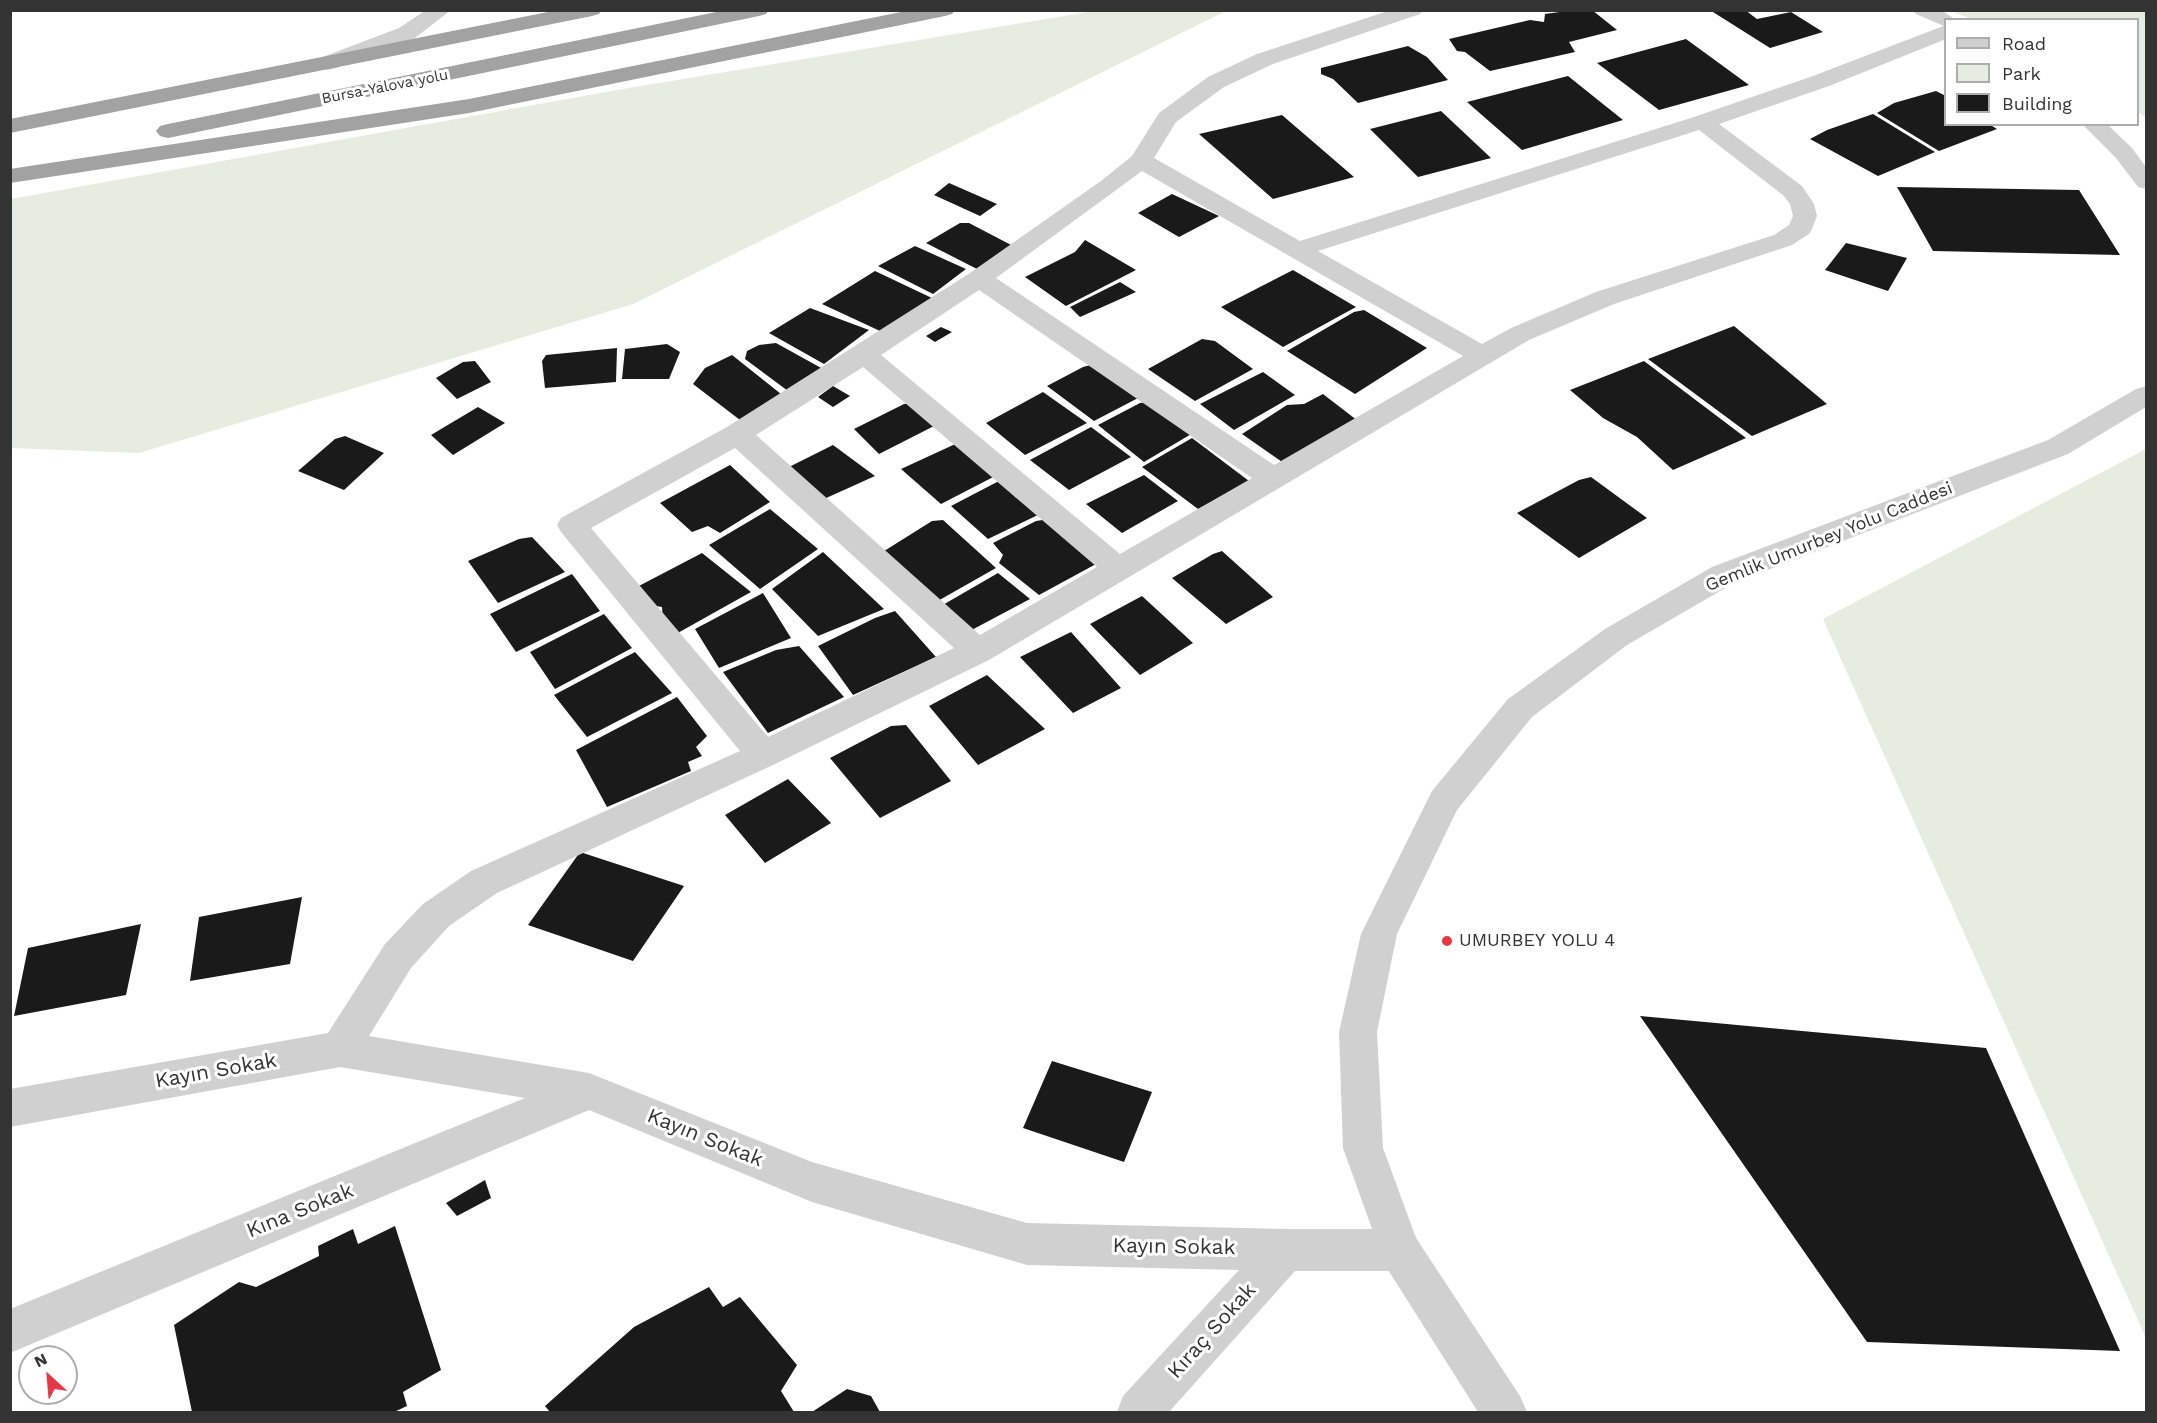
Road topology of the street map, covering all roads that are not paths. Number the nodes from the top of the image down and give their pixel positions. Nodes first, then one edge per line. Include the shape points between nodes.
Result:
1 (441, 10) edge
2 (592, 10) edge
3 (759, 10) edge
4 (945, 10) edge
5 (1413, 10) edge
6 (1923, 10) edge
7 (1944, 20) edge
8 (1944, 32) edge
9 (328, 63) junction
10 (1702, 122) junction
11 (10, 126) edge
12 (2095, 126) edge
13 (1141, 160) junction
14 (10, 165) edge
15 (10, 176) edge
16 (2146, 182) edge
17 (1299, 249) junction
18 (979, 278) junction
19 (864, 354) junction
20 (1481, 355) junction
21 (2146, 394) edge
22 (736, 434) junction
23 (1274, 479) junction
24 (1120, 570) junction
25 (978, 651) junction
26 (763, 755) junction
27 (340, 1049) junction
28 (589, 1091) junction
29 (10, 1108) edge
30 (1286, 1250) junction
31 (1400, 1250) junction
32 (10, 1331) edge
33 (1139, 1413) edge
34 (1504, 1413) edge

1 - 9 street via 407,33
2 - 9 highway, Bursa-Yalova yolu
3 - 14 highway, Bursa-Yalova yolu
4 - 15 highway via 469,106
5 - 13 street via 1265,59 1216,82 1167,118
6 - 7 street
8 - 10 street via 1821,81
9 - 11 highway, Bursa-Yalova yolu
10 - 17 street
10 - 20 street via 1793,191 1805,216 1800,229 1783,240 1560,315
12 - 16 street via 2124,153
13 - 17 street
13 - 18 street
17 - 20 street
18 - 19 street
18 - 23 street
19 - 22 street
19 - 24 street
20 - 23 street
21 - 31 street, Gemlik Umurbey Yolu Caddesi via 2058,447 1723,575 1616,637 1520,708 1444,801 1379,934 1358,1032 1363,1148
22 - 25 street
22 - 26 street via 572,525
23 - 24 street
24 - 25 street
25 - 26 street
26 - 27 street via 484,882 436,915 398,956
27 - 28 street, Kayın Sokak
27 - 29 street, Kayın Sokak
28 - 30 street, Kayın Sokak via 813,1182 1027,1244
28 - 32 street, Kına Sokak
30 - 31 street, Kayın Sokak
30 - 33 street, Kıraç Sokak
31 - 34 street, Gemlik Umurbey Yolu Caddesi

